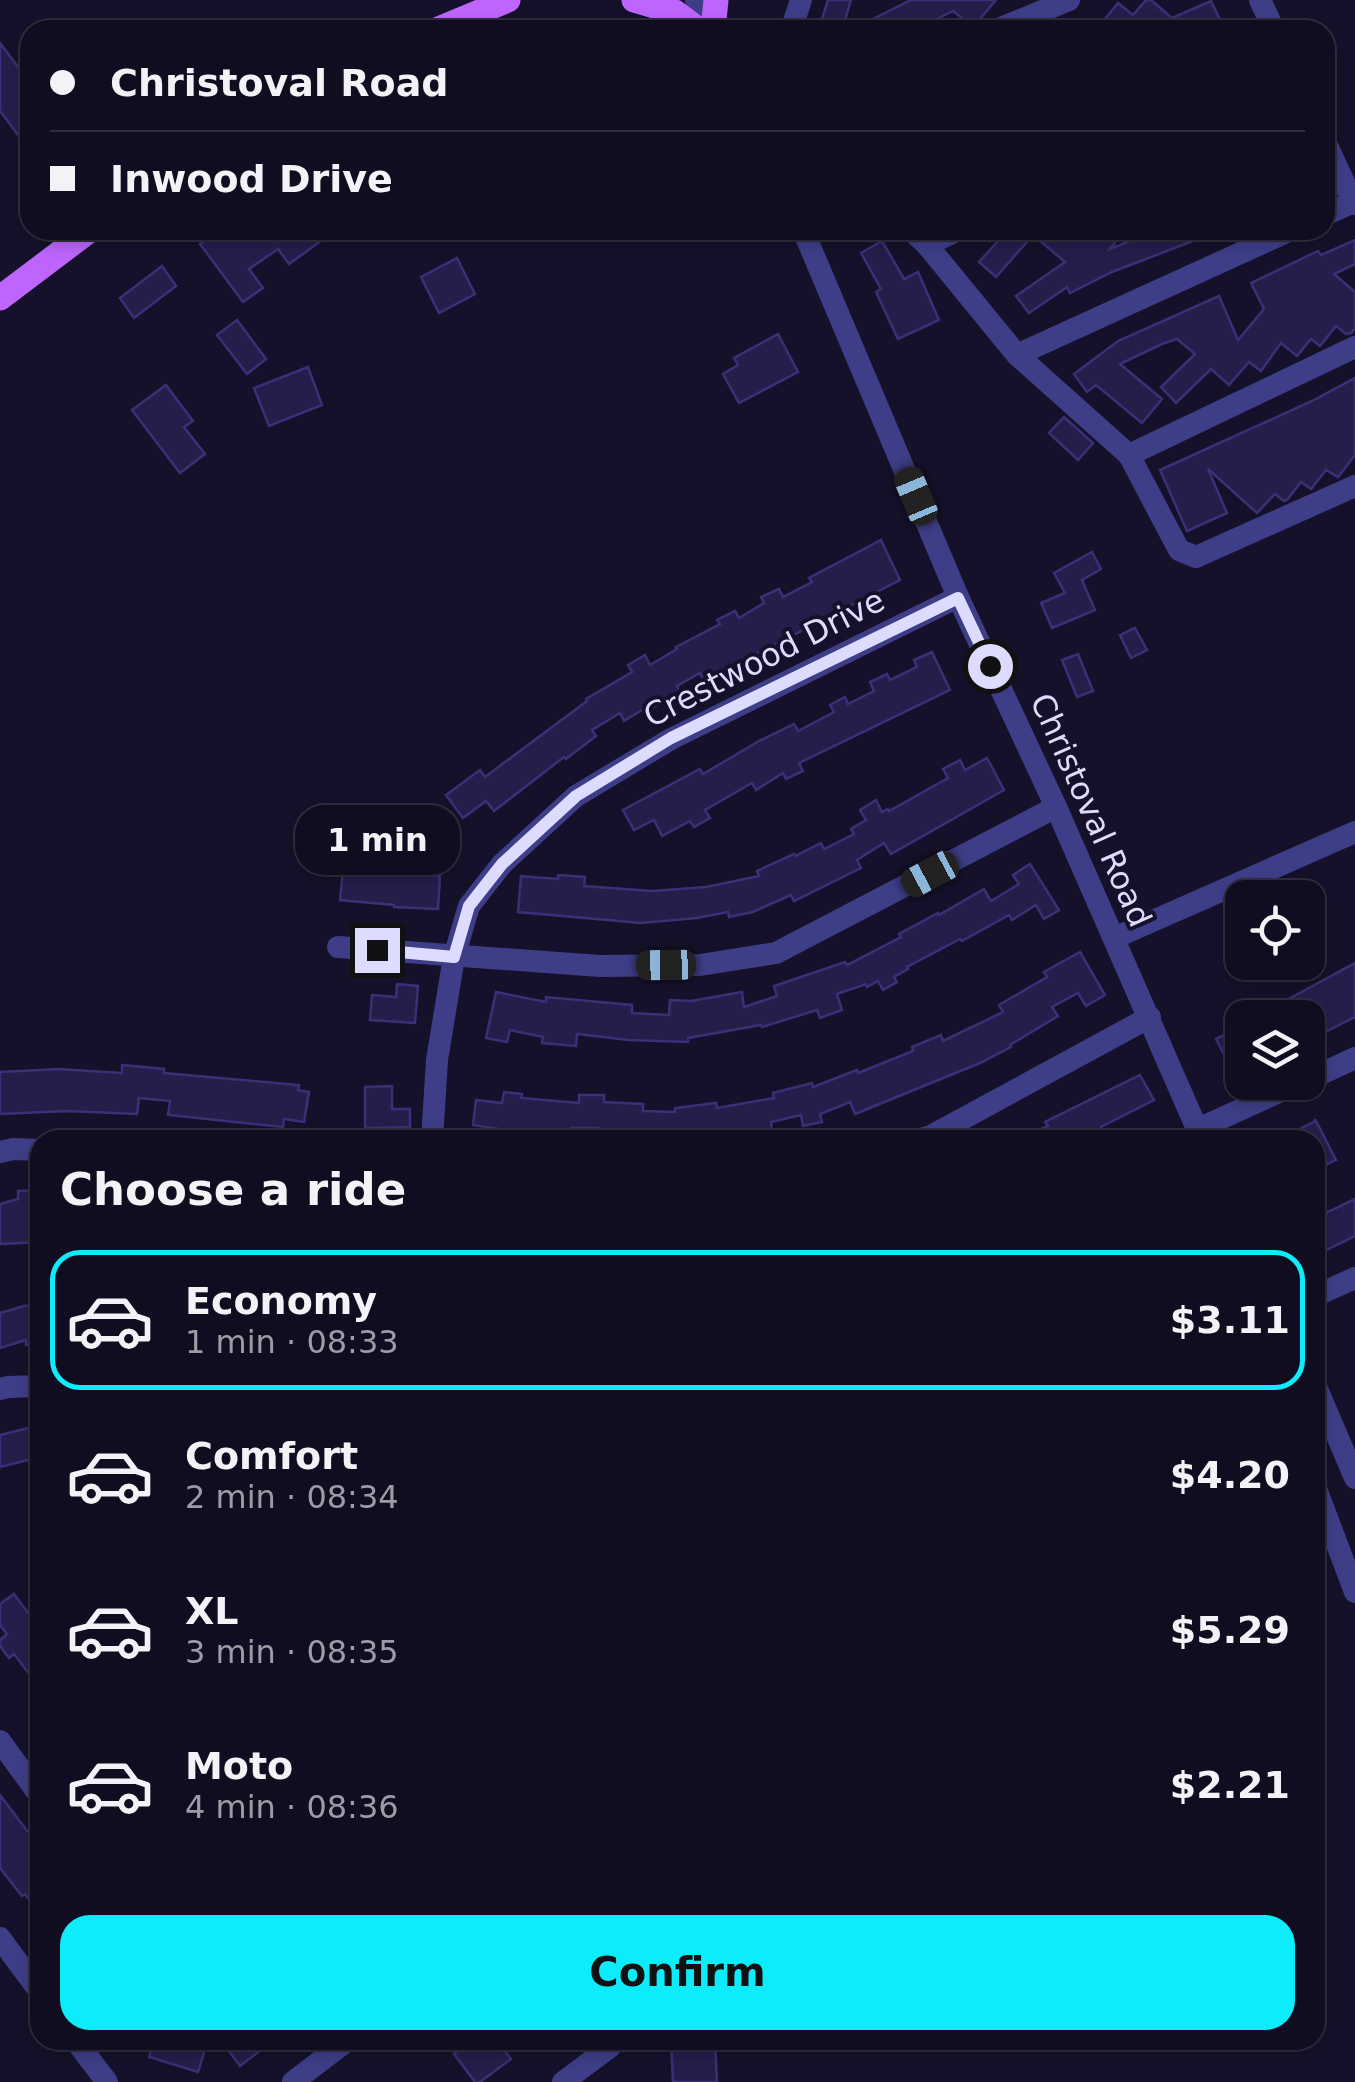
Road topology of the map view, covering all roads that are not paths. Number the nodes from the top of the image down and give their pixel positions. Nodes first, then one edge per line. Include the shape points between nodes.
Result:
1 (508, 0) edge
2 (634, 0) edge
3 (1069, 0) edge
4 (460, 20) edge
5 (686, 20) edge
6 (1020, 20) edge
7 (1335, 163) edge
8 (1354, 203) edge
9 (77, 240) edge
10 (808, 240) edge
11 (921, 240) edge
12 (1269, 240) edge
13 (0, 298) edge
14 (1355, 348) edge
15 (1016, 355) junction
16 (1130, 454) junction
17 (1355, 486) edge
18 (958, 598) junction
19 (1056, 807) junction
20 (1355, 832) edge
21 (1114, 938) junction
22 (338, 947) dead end
23 (454, 957) junction
24 (1150, 1017) junction
25 (1355, 1058) edge
26 (1325, 1072) edge
27 (1267, 1100) edge
28 (433, 1130) edge
29 (942, 1130) edge
30 (1198, 1130) edge
31 (1208, 1130) edge
32 (30, 1150) edge
33 (0, 1152) edge
34 (1355, 1278) edge
35 (1325, 1292) edge
36 (30, 1386) edge
37 (0, 1389) edge
38 (1325, 1408) edge
39 (1355, 1478) edge
40 (1325, 1512) edge
41 (1355, 1592) edge
42 (0, 1741) edge
43 (30, 1782) edge
44 (0, 1938) edge
45 (9, 1970) edge
46 (30, 1985) edge
47 (83, 2050) edge
48 (335, 2050) edge
49 (606, 2050) edge
50 (106, 2082) edge
51 (293, 2082) edge
52 (562, 2082) edge

1 - 4 main road
2 - 5 main road
3 - 6 street
7 - 8 street
9 - 13 main road
10 - 18 street, Christoval Road
11 - 15 street
12 - 15 street
14 - 16 street
15 - 16 street
16 - 17 street via 1179,550 1196,557
18 - 19 street, Christoval Road
18 - 23 street, Crestwood Drive via 671,738 576,796 502,864 469,906
19 - 21 street, Christoval Road
19 - 23 street via 776,953 700,965
20 - 21 street
21 - 24 street, Christoval Road
22 - 23 street
23 - 28 street, Crestwood Drive
24 - 29 street
24 - 30 street, Christoval Road
25 - 26 street
27 - 31 street
32 - 33 street
34 - 35 street
36 - 37 street
38 - 39 street
40 - 41 street
42 - 43 street
44 - 45 street
45 - 46 street
47 - 50 street
48 - 51 street
49 - 52 street

